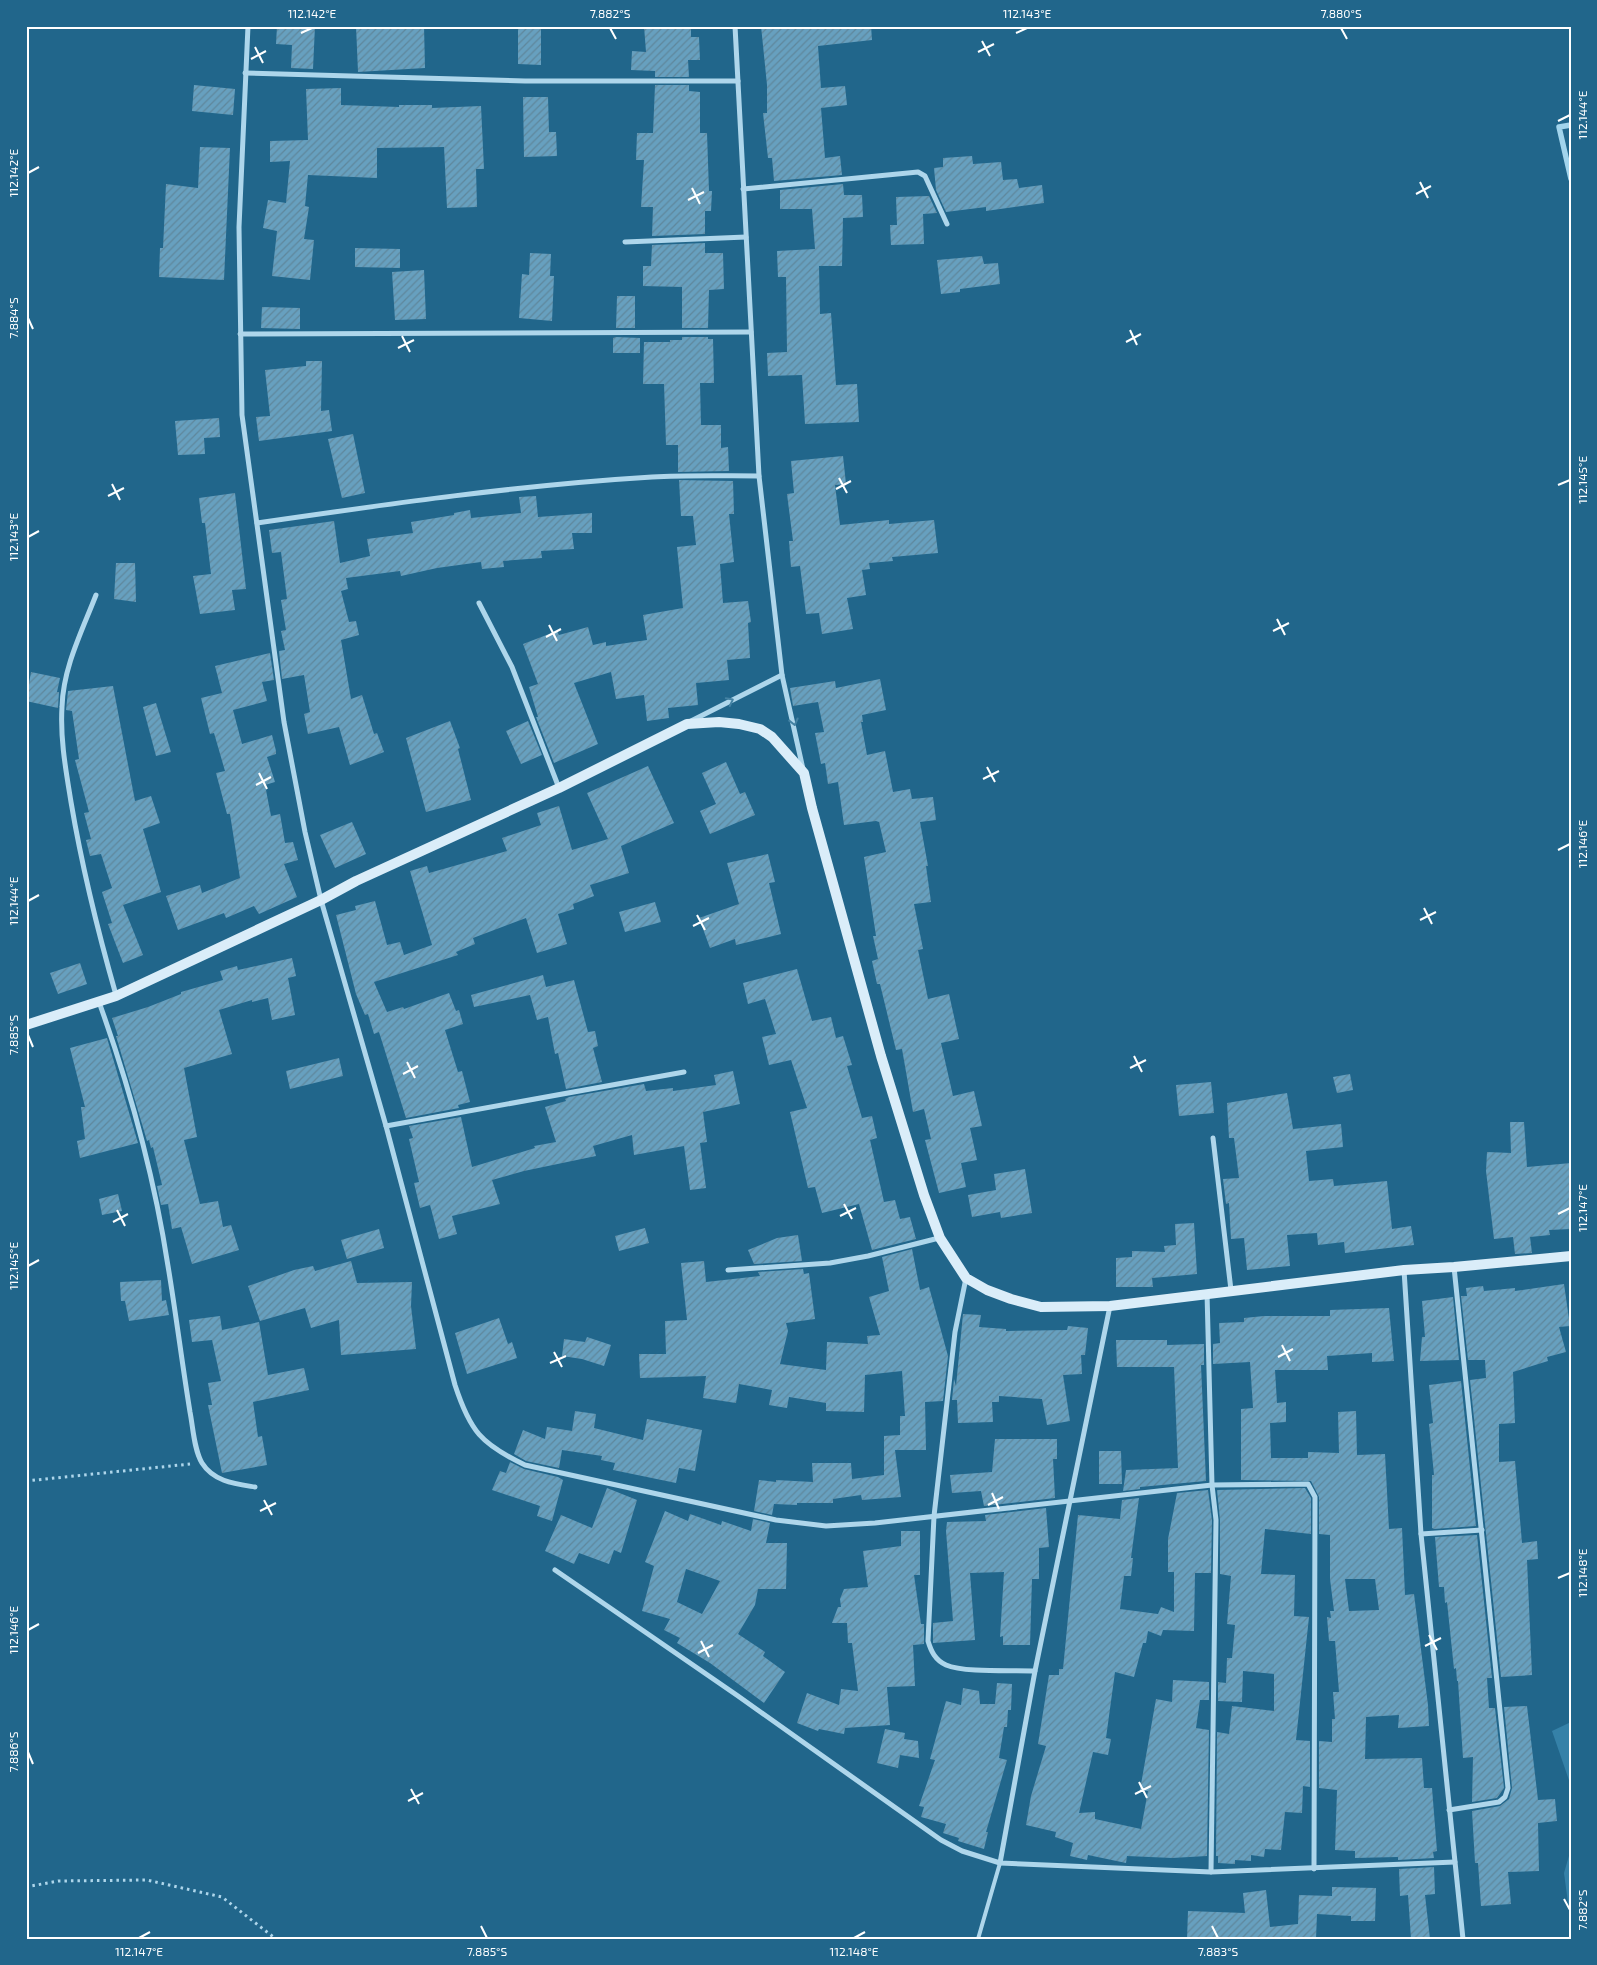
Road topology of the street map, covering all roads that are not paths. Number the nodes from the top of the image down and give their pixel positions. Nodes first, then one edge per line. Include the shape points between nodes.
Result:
1 (248, 26) edge
2 (735, 26) edge
3 (245, 73) junction
4 (738, 81) junction
5 (743, 189) junction
6 (946, 224) dead end
7 (746, 237) junction
8 (625, 242) dead end
9 (751, 332) junction
10 (240, 334) junction
11 (759, 476) junction
12 (257, 523) junction
13 (96, 594) dead end
14 (479, 603) dead end
15 (782, 674) junction
16 (687, 724) junction
17 (804, 772) junction
18 (559, 788) junction
19 (321, 900) junction
20 (116, 996) junction
21 (99, 1002) junction
22 (26, 1025) edge
23 (684, 1072) dead end
24 (386, 1126) junction
25 (1213, 1138) dead end
26 (940, 1238) junction
27 (1571, 1256) edge
28 (1454, 1267) junction
29 (728, 1270) dead end
30 (1404, 1270) junction
31 (966, 1278) junction
32 (1231, 1290) junction
33 (1207, 1292) junction
34 (1110, 1306) junction
35 (1212, 1485) junction
36 (256, 1487) dead end
37 (1070, 1501) junction
38 (934, 1516) junction
39 (1482, 1530) junction
40 (1421, 1534) junction
41 (555, 1570) dead end
42 (1035, 1671) junction
43 (1450, 1810) junction
44 (1455, 1862) junction
45 (1000, 1863) junction
46 (1314, 1869) junction
47 (1211, 1872) junction
48 (978, 1939) edge
49 (1463, 1939) edge

1 - 3 street
2 - 4 street
3 - 4 street via 525,81
3 - 10 street via 239,227
4 - 5 street
5 - 6 street via 918,172 925,176
5 - 7 street
7 - 8 street
7 - 9 street
9 - 10 street
9 - 11 street
10 - 12 street via 242,415
11 - 12 street via 654,477 554,485 438,497
11 - 15 street
12 - 19 street via 284,722
13 - 20 street via 70,662 62,706 63,756 77,835
14 - 18 street via 512,667
16 -> 15 street
15 -> 17 street
16 - 17 main road via 719,722 760,729 779,743
16 - 18 main road
17 - 26 main road via 881,1056
18 - 19 main road
19 - 20 main road
19 - 24 street
20 - 21 main road
21 - 22 main road
21 - 36 street via 122,1067 147,1160 168,1263 191,1418 202,1462 228,1483
23 - 24 street
24 - 38 street via 462,1407 470,1425 485,1442 524,1465 776,1520 850,1526
25 - 32 street
26 - 29 street via 830,1263
26 - 31 main road
27 - 28 main road
28 - 30 main road
28 - 39 street
30 - 32 main road
30 - 40 street
31 - 34 main road via 1011,1300 1041,1307
31 - 38 street via 955,1332
32 - 33 main road
33 - 34 main road
33 - 35 street
34 - 37 street
35 - 37 street
35 - 46 street via 1308,1484 1315,1497
35 - 47 street via 1216,1520
37 - 38 street
37 - 42 street
38 - 42 street via 927,1630 931,1652 946,1665 966,1669
39 - 40 street
39 - 43 street via 1507,1792 1499,1802
40 - 43 street
41 - 45 street via 941,1840 962,1852
42 - 45 street
43 - 44 street
44 - 46 street
44 - 49 street
45 - 47 street
45 - 48 lane
46 - 47 street

